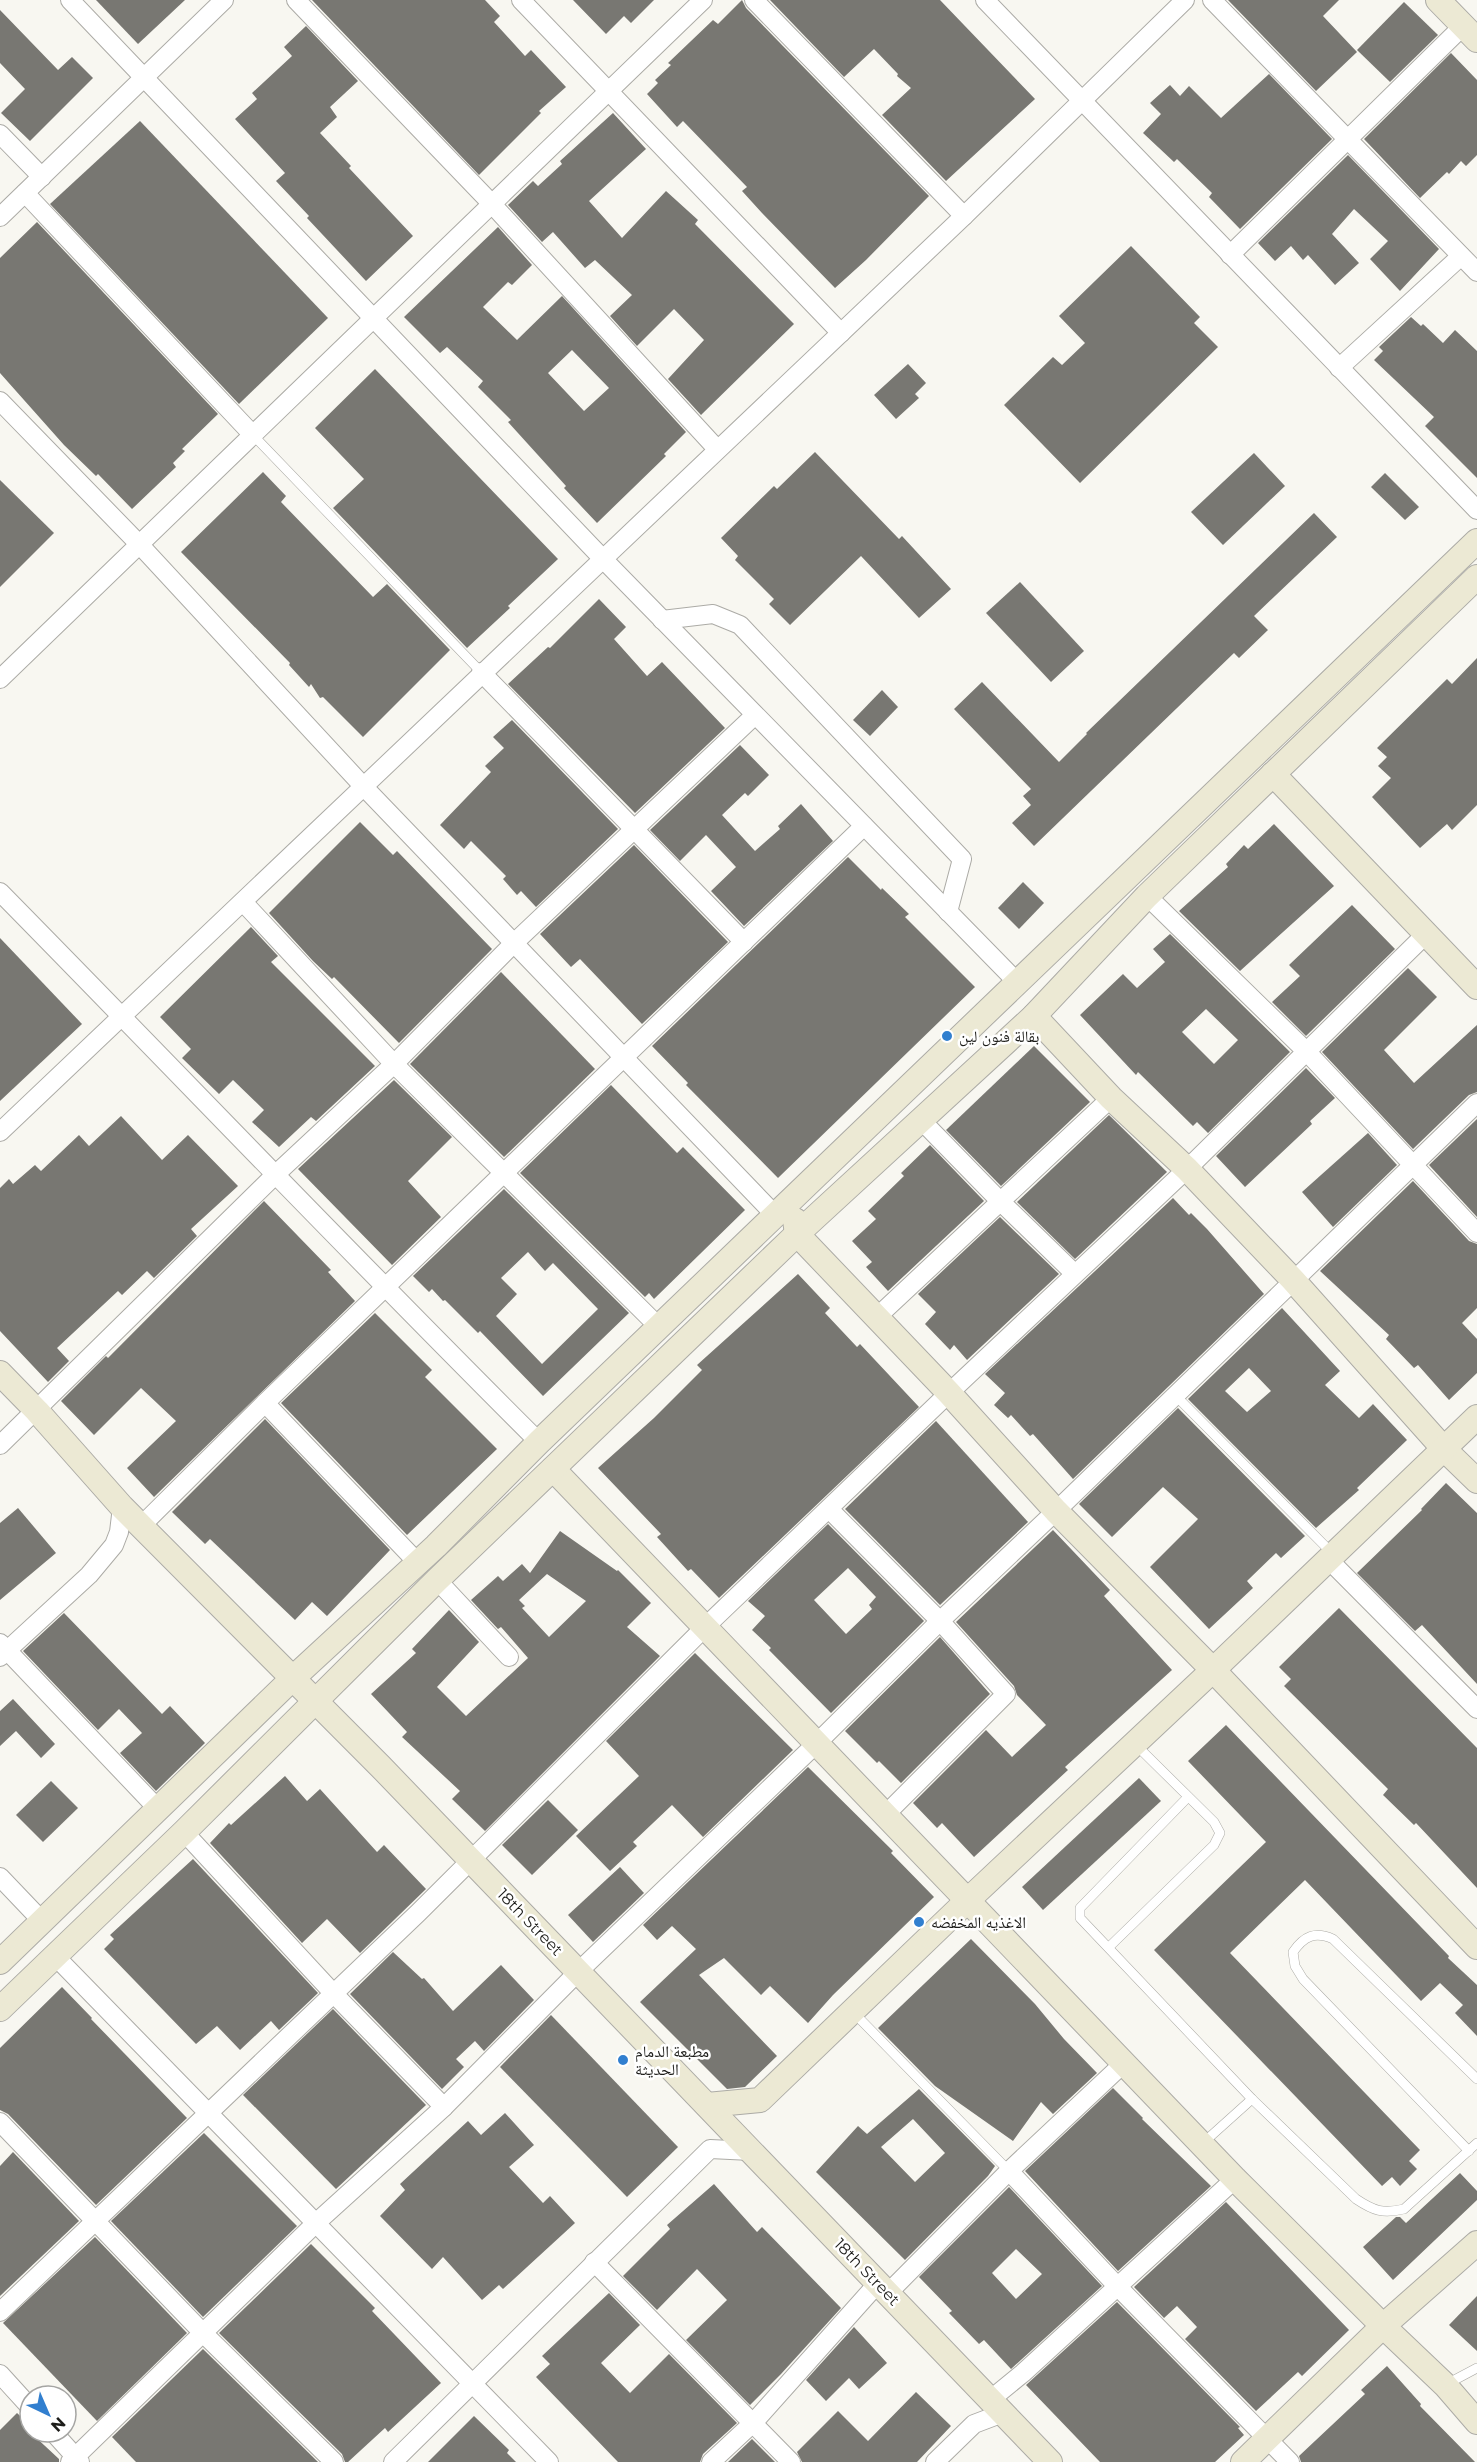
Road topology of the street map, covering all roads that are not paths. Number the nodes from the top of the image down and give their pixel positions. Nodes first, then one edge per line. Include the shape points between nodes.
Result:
1 (70, 0) edge
2 (224, 0) edge
3 (296, 0) edge
4 (521, 0) edge
5 (703, 0) edge
6 (754, 0) edge
7 (985, 0) edge
8 (1185, 0) edge
9 (1212, 0) edge
10 (1438, 0) edge
11 (1470, 33) edge
12 (144, 78) junction
13 (608, 92) junction
14 (1082, 100) junction
15 (0, 134) edge
16 (1347, 140) junction
17 (42, 177) junction
18 (24, 193) junction
19 (491, 203) junction
20 (964, 216) junction
21 (0, 217) edge
22 (1458, 253) junction
23 (1230, 255) junction
24 (1477, 272) edge
25 (372, 319) junction
26 (841, 333) junction
27 (1337, 365) junction
28 (0, 401) edge
29 (252, 434) junction
30 (717, 449) junction
31 (1477, 510) edge
32 (1477, 541) edge
33 (139, 544) junction
34 (603, 559) junction
35 (1477, 577) edge
36 (662, 620) junction
37 (482, 672) junction
38 (0, 679) edge
39 (755, 715) junction
40 (1273, 774) junction
41 (364, 787) junction
42 (864, 826) junction
43 (634, 830) junction
44 (1147, 896) junction
45 (3, 901) edge
46 (243, 902) junction
47 (948, 912) junction
48 (1426, 934) junction
49 (744, 942) junction
50 (514, 943) junction
51 (1018, 983) junction
52 (1477, 987) edge
53 (1034, 1016) junction
54 (122, 1017) junction
55 (1306, 1051) junction
56 (624, 1058) junction
57 (394, 1064) junction
58 (1111, 1098) junction
59 (1477, 1103) edge
60 (921, 1120) junction
61 (0, 1132) edge
62 (1414, 1164) junction
63 (1187, 1169) junction
64 (820, 1172) junction
65 (503, 1173) junction
66 (276, 1174) junction
67 (1000, 1201) junction
68 (775, 1215) junction
69 (1477, 1233) edge
70 (797, 1234) junction
71 (1074, 1274) junction
72 (1293, 1280) junction
73 (385, 1289) junction
74 (876, 1317) junction
75 (659, 1328) junction
76 (0, 1373) edge
77 (949, 1393) junction
78 (1175, 1395) junction
79 (265, 1403) junction
80 (37, 1411) junction
81 (1477, 1417) edge
82 (540, 1442) junction
83 (0, 1445) edge
84 (1443, 1448) junction
85 (554, 1469) junction
86 (1477, 1481) edge
87 (122, 1507) junction
88 (829, 1509) junction
89 (1056, 1511) junction
90 (141, 1526) junction
91 (1330, 1557) junction
92 (418, 1563) junction
93 (437, 1581) junction
94 (940, 1621) junction
95 (705, 1627) junction
96 (2, 1650) edge
97 (509, 1657) dead end
98 (1213, 1670) junction
99 (292, 1678) junction
100 (315, 1700) junction
101 (1477, 1709) edge
102 (817, 1743) junction
103 (1134, 1744) junction
104 (1188, 1797) junction
105 (158, 1809) junction
106 (885, 1815) junction
107 (184, 1832) junction
108 (470, 1860) junction
109 (0, 1877) edge
110 (968, 1900) junction
111 (42, 1921) junction
112 (1108, 1947) junction
113 (1477, 1947) edge
114 (56, 1956) junction
115 (0, 1962) edge
116 (579, 1971) junction
117 (334, 1994) junction
118 (0, 2009) edge
119 (852, 2012) junction
120 (1124, 2063) junction
121 (1477, 2079) edge
122 (1252, 2098) junction
123 (707, 2105) junction
124 (444, 2107) junction
125 (208, 2111) junction
126 (0, 2122) edge
127 (1202, 2144) junction
128 (1477, 2144) edge
129 (751, 2151) junction
130 (1468, 2151) junction
131 (1009, 2171) junction
132 (1235, 2179) junction
133 (95, 2220) junction
134 (317, 2222) junction
135 (1477, 2243) edge
136 (594, 2262) junction
137 (1118, 2287) junction
138 (883, 2288) junction
139 (0, 2312) edge
140 (1383, 2326) junction
141 (203, 2333) junction
142 (1477, 2368) edge
143 (0, 2374) edge
144 (474, 2382) junction
145 (1445, 2385) junction
146 (18, 2394) edge
147 (997, 2406) junction
148 (754, 2422) junction
149 (1477, 2422) edge
150 (1268, 2439) junction
151 (62, 2444) edge
152 (75, 2460) edge
153 (333, 2462) edge
154 (393, 2462) edge
155 (549, 2462) edge
156 (711, 2462) edge
157 (791, 2462) edge
158 (935, 2462) edge
159 (1050, 2462) edge
160 (1243, 2462) edge
161 (1290, 2462) edge

1 - 12 street
2 - 12 street
3 - 19 street
4 - 13 street
5 - 13 street
6 - 20 street
7 - 14 street
8 - 14 street
9 - 16 street
10 - 11 street
11 - 16 street
12 - 17 street
12 - 25 street
13 - 19 street
13 - 26 street
14 - 20 street
14 - 23 street
15 - 17 street
16 - 22 street
16 - 23 street
17 - 18 street
18 - 21 street
18 - 29 street
19 - 25 street
19 - 30 street
20 - 26 street
22 - 24 street
22 - 27 street
23 - 27 street
25 - 29 street
25 - 34 street
26 - 30 street
27 - 31 street
28 - 33 street
29 - 33 street
29 - 37 lane
30 - 34 street
32 - 51 street
33 - 38 street
33 - 41 street
34 - 36 street
34 - 37 street
35 - 40 street
36 - 39 street
36 - 47 street via 713,614 740,625 962,859
37 - 41 street
37 - 43 street
39 - 42 street
39 - 43 street
40 - 44 street
40 - 48 street
41 - 46 street
41 - 50 street
42 - 47 street
42 - 49 street
43 - 49 street
43 - 50 street
44 - 53 street
44 - 55 street
45 - 54 street
46 - 54 street
46 - 57 street
47 - 51 street
48 - 52 street
48 - 55 street
49 - 56 street
50 - 56 street
50 - 57 street
51 - 64 street
53 - 58 street
53 - 60 street
54 - 61 street
54 - 66 street
55 - 62 street
55 - 63 street
56 - 65 street
56 - 68 street
57 - 65 street
57 - 66 street
58 - 63 street
58 - 67 street
59 - 62 street
60 - 67 street
60 - 70 street
62 - 69 street
62 - 72 street
63 - 71 street
63 - 72 street
64 - 68 street
64 - 70 street via 794,1210
65 - 73 street
65 - 75 street
66 - 73 street
66 - 80 street
67 - 71 street
67 - 74 street
68 - 75 street
70 - 74 street
70 - 85 street
71 - 77 street
72 - 78 street
72 - 84 street
73 - 79 street
73 - 82 street
74 - 77 street
75 - 82 street
76 - 80 street, 18th Street
77 - 88 street
77 - 89 street
78 - 89 street
78 - 91 lane
79 - 90 street
79 - 92 street
80 - 83 street
80 - 87 street, 18th Street
81 - 84 street
82 - 92 street
84 - 86 street
84 - 91 street
85 - 93 street
85 - 95 street
87 - 90 street, 18th Street
87 - 96 street via 114,1545 89,1575
88 - 94 street
88 - 95 street
89 - 94 street
89 - 98 street
90 - 99 street, 18th Street
91 - 98 street
91 - 101 street
92 - 99 street
93 - 97 street
93 - 100 street
94 - 102 street
94 - 106 street via 1006,1694
95 - 102 street
95 - 108 street
96 - 105 street
98 - 103 street
98 - 113 street
99 - 100 street, 18th Street
99 - 105 street
100 - 107 street
100 - 108 street, 18th Street
102 - 106 street
102 - 116 street
103 - 104 lane
103 - 110 street
104 - 112 lane via 1080,1908 1080,1918
104 - 112 lane via 1220,1833 1214,1845
105 - 111 street
106 - 110 street
107 - 114 street
107 - 117 street
108 - 116 street, 18th Street
108 - 117 street
109 - 111 street
110 - 119 street
110 - 120 street
111 - 115 street
112 - 122 lane
114 - 118 street
114 - 125 street
116 - 123 street, 18th Street
116 - 124 street
117 - 124 street
117 - 125 street
119 - 123 street via 760,2100
119 - 131 lane
120 - 127 street
120 - 131 street
121 - 130 lane via 1333,1939 1321,1934 1300,1942 1293,1952 1294,1966 1303,1978
122 - 127 lane
122 - 130 lane via 1371,2209 1389,2213 1404,2209
123 - 129 street, 18th Street
124 - 134 street
125 - 133 street
125 - 134 street
126 - 133 street
127 - 132 street
128 - 130 lane
129 - 136 street via 710,2149
129 - 138 street, 18th Street
131 - 137 street
131 - 138 street
132 - 137 street
132 - 140 street
133 - 139 street
133 - 141 street
134 - 141 street
134 - 144 street
135 - 140 street
136 - 144 street
136 - 148 street
137 - 147 street via 1023,2373
137 - 150 street
138 - 147 street, 18th Street
138 - 148 street
140 - 145 street
140 - 150 street
141 - 152 street
141 - 153 street
142 - 145 lane
143 - 146 street
144 - 154 street
144 - 155 street
145 - 149 street
147 - 158 street
147 - 159 street, 18th Street
148 - 156 street
148 - 157 street
150 - 160 street
150 - 161 street
151 - 152 street

